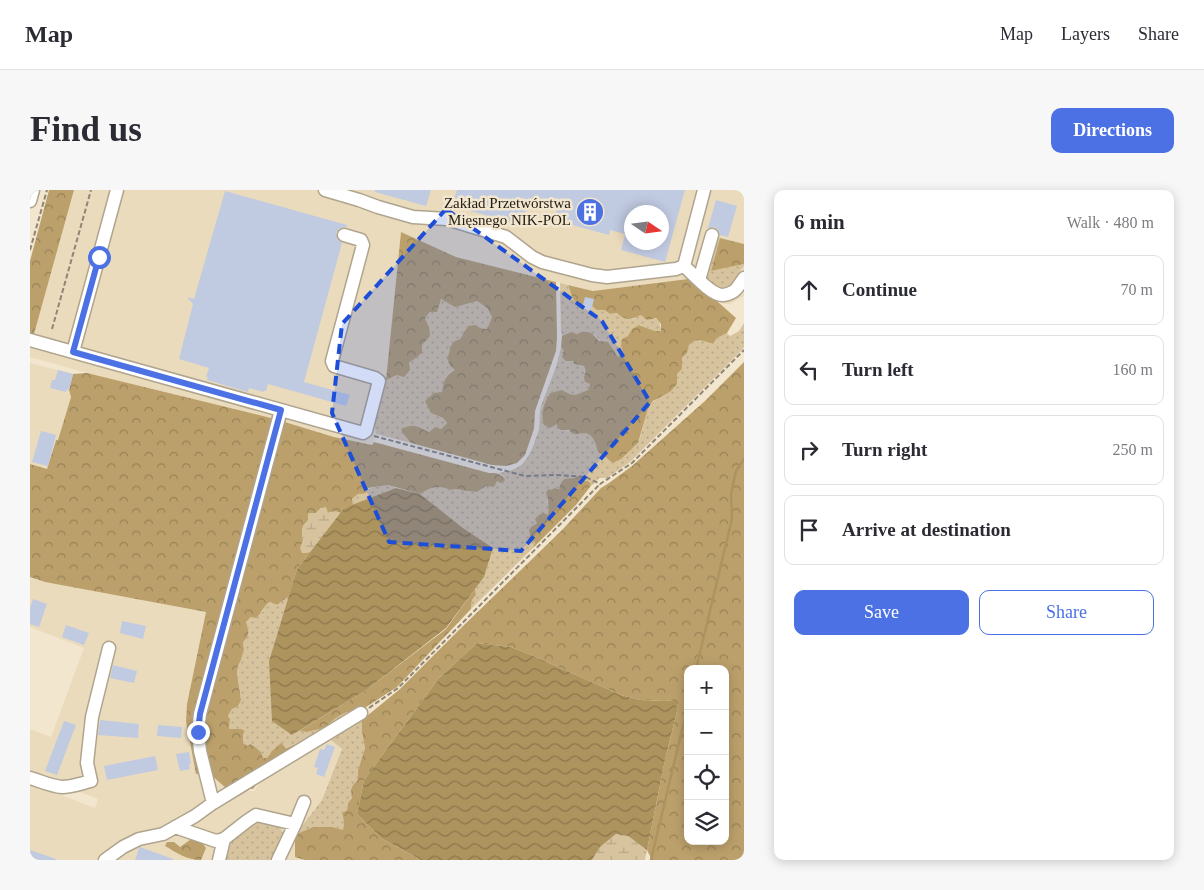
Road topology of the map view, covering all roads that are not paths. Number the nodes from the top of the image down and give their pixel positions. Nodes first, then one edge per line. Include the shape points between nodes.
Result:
1 (33, 190) edge
2 (117, 190) edge
3 (325, 190) edge
4 (704, 190) edge
5 (30, 201) edge
6 (344, 235) dead end
7 (712, 235) dead end
8 (684, 266) junction
9 (744, 278) edge
10 (699, 280) junction
11 (30, 340) edge
12 (73, 352) junction
13 (281, 410) junction
14 (108, 648) dead end
15 (361, 713) road end
16 (30, 778) edge
17 (304, 802) dead end
18 (213, 803) junction
19 (295, 824) junction
20 (175, 827) junction
21 (224, 839) junction
22 (105, 860) edge
23 (219, 860) edge
24 (278, 860) edge

1 - 5 street
2 - 12 street
3 - 8 street via 378,208 413,217 448,219 506,237 532,258 592,276 607,277
4 - 8 street
6 - 13 street via 362,240 363,246 332,361 334,366 379,382 366,431 362,433
7 - 10 street
8 - 10 street
9 - 10 street via 735,290 721,295
11 - 12 street
12 - 13 street
13 - 18 street via 200,714 200,751
14 - 16 street via 92,717 88,763 91,781 62,787
15 - 18 street
17 - 19 street
18 - 20 street
19 - 21 street via 256,815
19 - 24 street
20 - 21 street via 216,841
20 - 22 street via 163,834 139,838
21 - 23 street

